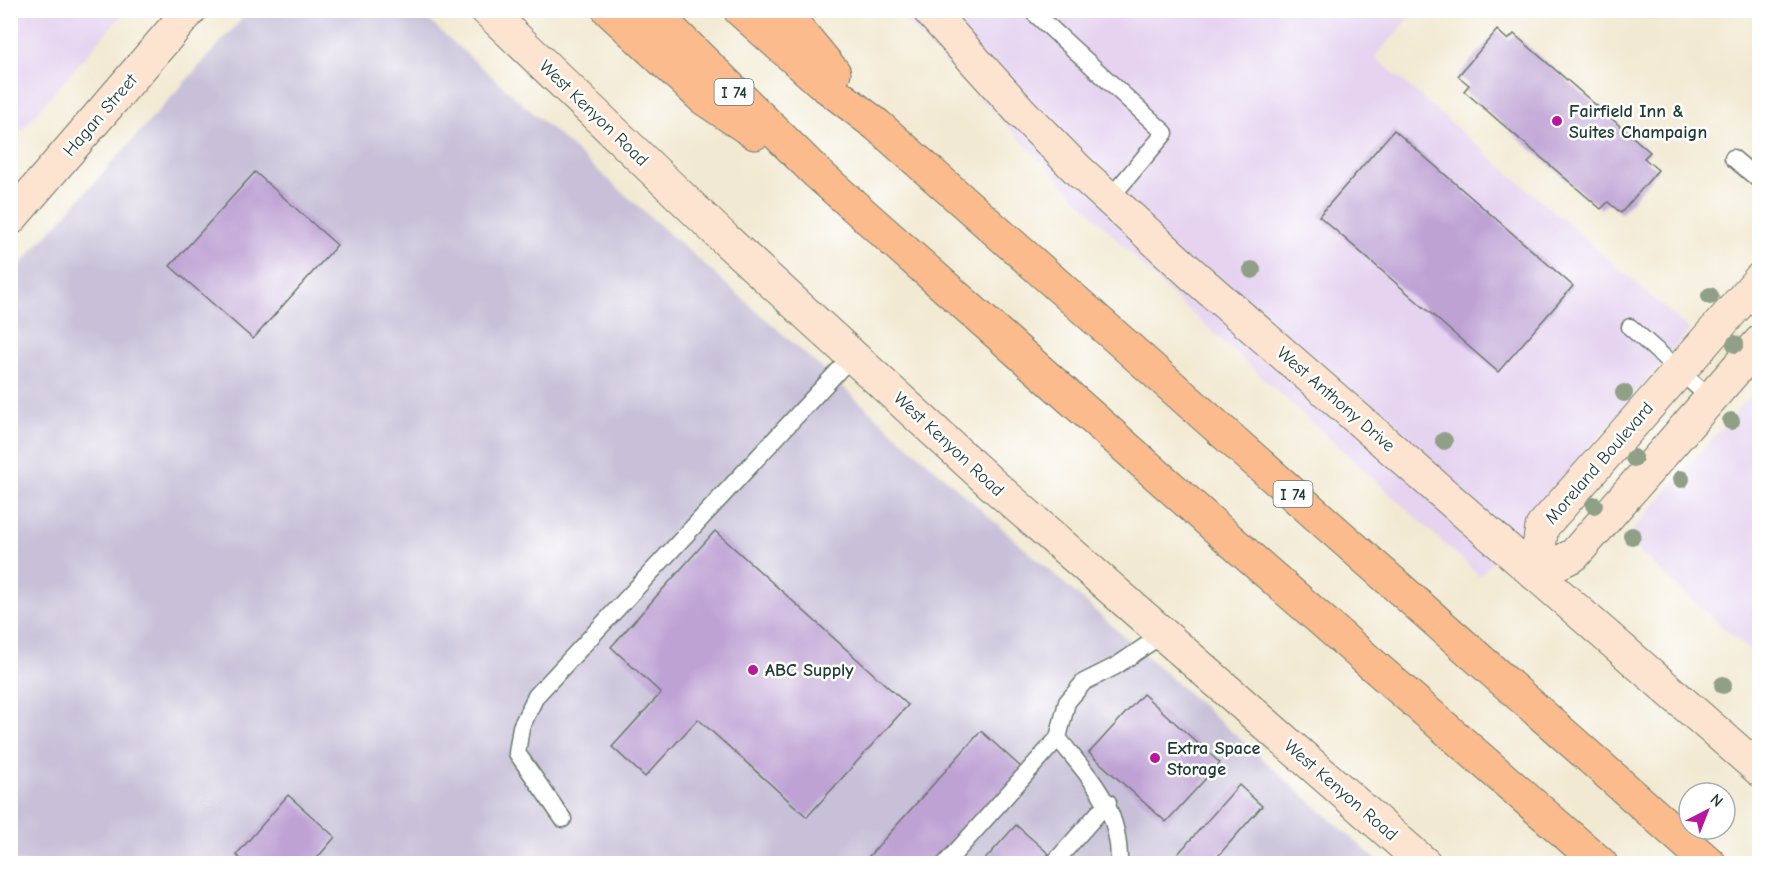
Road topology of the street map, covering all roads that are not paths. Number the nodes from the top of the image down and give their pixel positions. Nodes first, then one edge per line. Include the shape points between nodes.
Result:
1 (190, 10) edge
2 (487, 10) edge
3 (609, 10) edge
4 (651, 10) edge
5 (740, 10) edge
6 (782, 10) edge
7 (929, 10) edge
8 (1031, 10) edge
9 (877, 125) junction
10 (1733, 158) dead end
11 (817, 173) junction
12 (1757, 173) edge
13 (1110, 198) junction
14 (10, 219) edge
15 (1759, 280) edge
16 (1630, 327) dead end
17 (1760, 342) edge
18 (853, 355) junction
19 (1680, 370) junction
20 (1710, 398) junction
21 (1535, 574) junction
22 (1163, 634) junction
23 (1058, 738) junction
24 (1760, 770) edge
25 (1108, 802) junction
26 (562, 819) dead end
27 (945, 864) edge
28 (1053, 864) edge
29 (1119, 864) edge
30 (1425, 864) edge
31 (1601, 864) edge
32 (1710, 864) edge

1 - 14 street, Hagan Street
2 - 18 street, West Kenyon Road via 726,240
3 - 11 highway via 703,98
4 - 11 highway, I 74
5 - 9 highway, I 74
6 - 9 highway
7 - 13 street, West Anthony Drive via 1021,112
8 - 13 lane via 1165,133
9 - 32 highway, I 74
10 - 12 lane
11 - 31 highway, I 74
13 - 21 street, West Anthony Drive
15 - 19 street, Moreland Boulevard
16 - 19 lane
17 - 20 street
18 - 22 street, West Kenyon Road
18 - 26 lane via 536,696 521,727 517,753
19 - 20 lane
19 - 21 street, Moreland Boulevard via 1542,527
20 - 21 street via 1574,555
21 - 24 street, West Anthony Drive
22 - 23 lane via 1084,682 1067,702
22 - 30 street, West Kenyon Road
23 - 25 lane
23 - 27 lane
25 - 28 lane
25 - 29 lane via 1120,841

